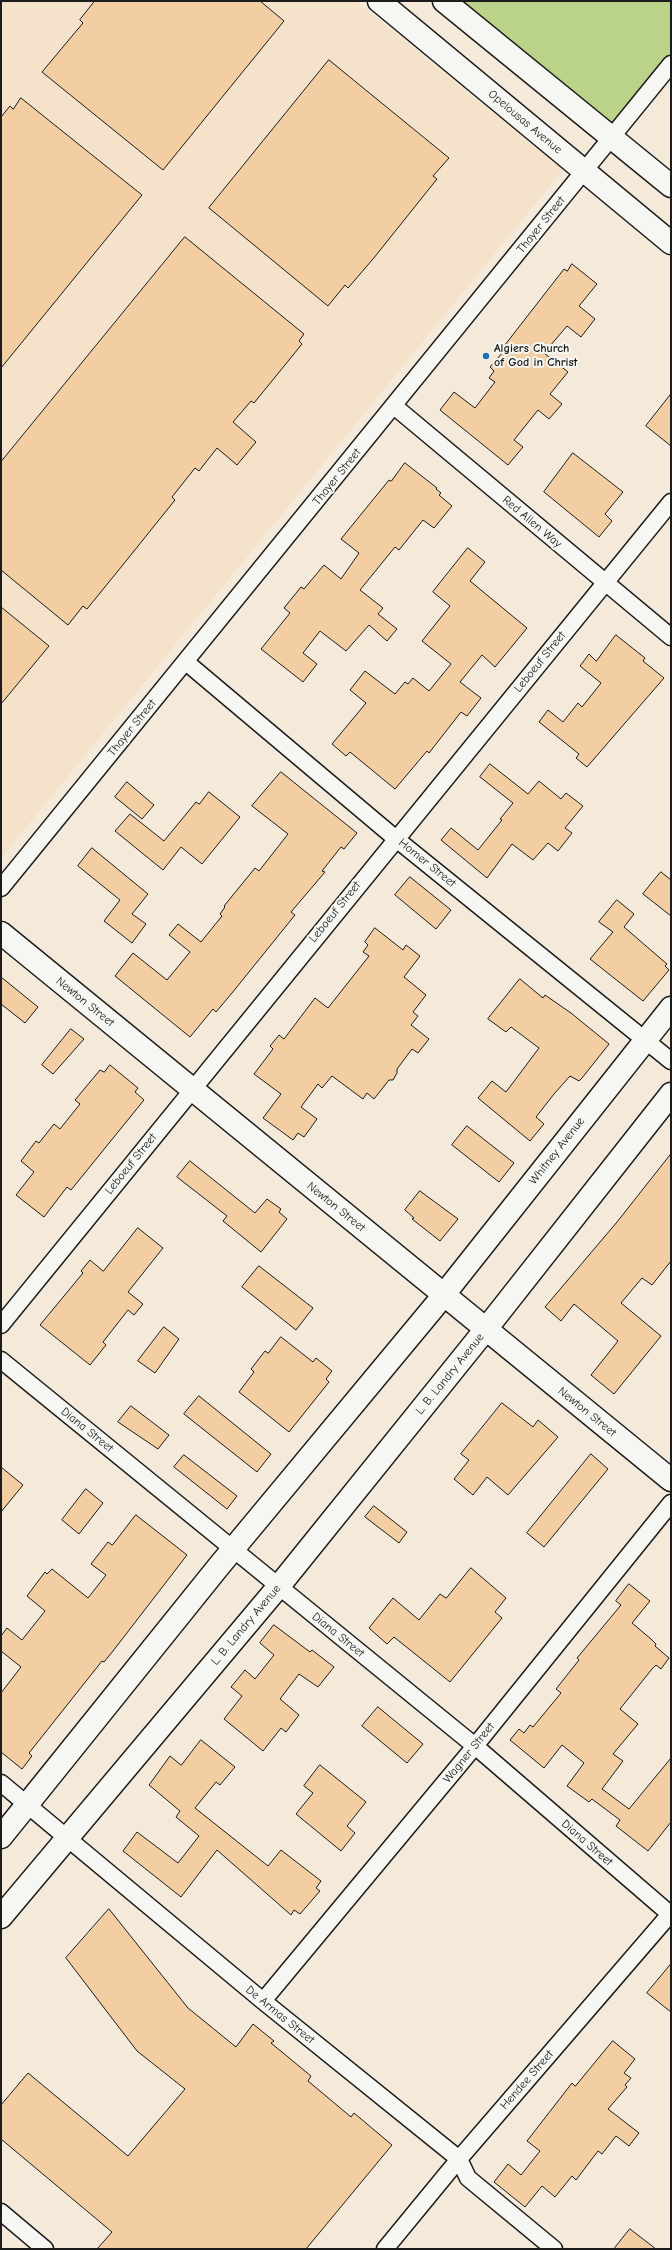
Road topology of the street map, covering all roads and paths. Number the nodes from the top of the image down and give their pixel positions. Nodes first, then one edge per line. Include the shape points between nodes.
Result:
1 (379, 1) edge
2 (444, 1) edge
3 (671, 64) edge
4 (612, 137) junction
5 (585, 171) junction
6 (671, 186) edge
7 (671, 243) edge
8 (394, 406) junction
9 (671, 502) edge
10 (605, 583) junction
11 (671, 637) edge
12 (186, 662) junction
13 (396, 838) junction
14 (1, 888) edge
15 (1, 933) edge
16 (671, 1008) edge
17 (646, 1040) junction
18 (671, 1061) edge
19 (191, 1089) junction
20 (671, 1094) edge
21 (444, 1295) junction
22 (1, 1325) edge
23 (486, 1329) junction
24 (1, 1360) edge
25 (671, 1480) edge
26 (671, 1503) edge
27 (233, 1549) junction
28 (279, 1586) junction
29 (475, 1746) junction
30 (1, 1783) edge
31 (27, 1804) junction
32 (1, 1837) edge
33 (67, 1838) junction
34 (671, 1914) edge
35 (1, 1917) edge
36 (263, 2001) junction
37 (459, 2159) junction
38 (1, 2212) edge
39 (45, 2249) edge
40 (385, 2249) edge
41 (554, 2249) edge

1 - 5 street, Opelousas Avenue
2 - 4 street
3 - 4 street, Thayer Street
4 - 5 street, Thayer Street
4 - 6 street
5 - 7 street, Opelousas Avenue
5 - 8 street, Thayer Street
8 - 10 street, Red Allen Way
8 - 12 street, Thayer Street
9 - 10 street, Leboeuf Street
10 - 11 street, Red Allen Way
10 - 13 street, Leboeuf Street
12 - 13 street, Homer Street
12 - 14 street, Thayer Street
13 - 17 street, Homer Street
13 - 19 street, Leboeuf Street
15 - 19 street, Newton Street
16 - 17 street, Whitney Avenue
17 - 18 street, Homer Street
17 - 21 street, Whitney Avenue
19 - 21 street, Newton Street
19 - 22 street, Leboeuf Street
20 - 23 street
21 - 23 street, Newton Street
21 - 27 street
23 - 25 street, Newton Street
23 - 28 street, L. B. Landry Avenue
24 - 27 street, Diana Street
26 - 29 street, Wagner Street
27 - 28 street, Diana Street
27 - 31 street
28 - 29 street, Diana Street
28 - 33 street, L. B. Landry Avenue
29 - 34 street, Diana Street
29 - 36 street, Wagner Street
30 - 31 street, De Armas Street
31 - 32 street
31 - 33 street, De Armas Street
33 - 35 street, L. B. Landry Avenue
33 - 36 street, De Armas Street
34 - 37 street, Hendee Street
36 - 37 street, De Armas Street
37 - 40 street, Hendee Street
37 - 41 street, De Armas Street via 468,2178
38 - 39 street

